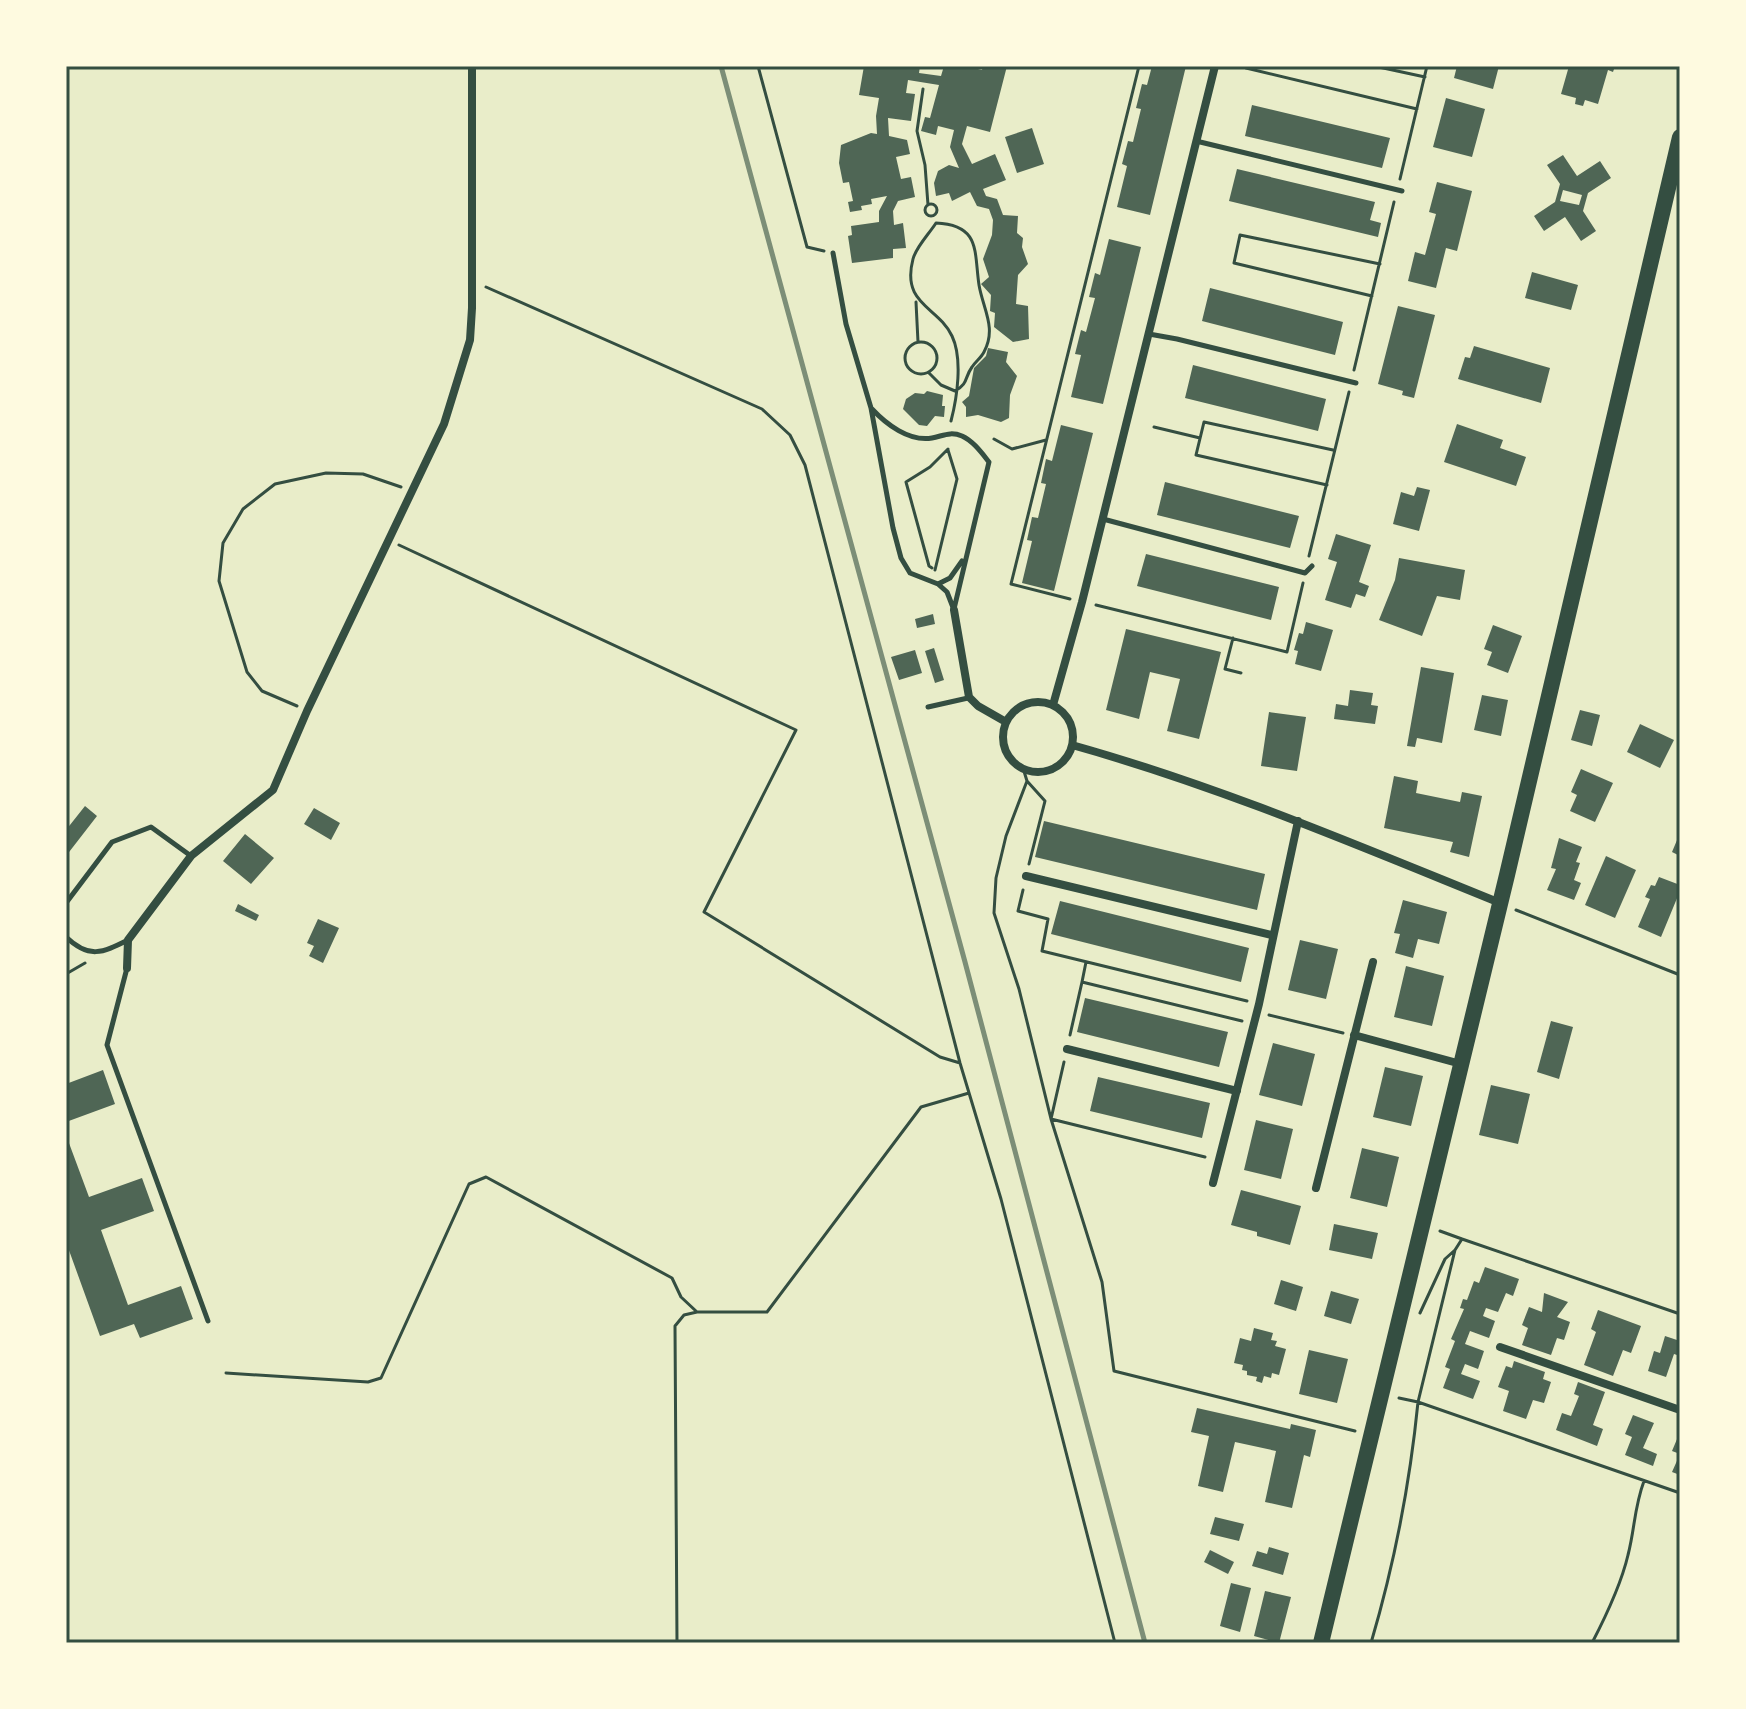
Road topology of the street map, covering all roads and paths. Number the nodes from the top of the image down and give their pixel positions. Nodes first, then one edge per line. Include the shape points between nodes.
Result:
1 (472, 66) edge
2 (758, 66) edge
3 (1139, 66) edge
4 (1215, 66) edge
5 (1374, 66) edge
6 (1427, 66) edge
7 (1246, 68) edge
8 (1425, 77) junction
9 (923, 89) dead end
10 (1417, 109) junction
11 (1680, 137) edge
12 (1196, 141) junction
13 (1400, 190) junction
14 (928, 205) junction
15 (932, 216) junction
16 (936, 223) junction
17 (833, 253) joint
18 (1380, 264) junction
19 (490, 290) dead end
20 (1372, 296) junction
21 (916, 300) junction
22 (1149, 334) junction
23 (918, 342) junction
24 (929, 373) junction
25 (1354, 382) junction
26 (955, 391) junction
27 (871, 408) junction
28 (1154, 427) dead end
29 (947, 428) dead end
30 (1200, 438) junction
31 (994, 439) dead end
32 (1047, 440) junction
33 (946, 441) dead end
34 (948, 449) junction
35 (1335, 450) junction
36 (1327, 485) junction
37 (411, 491) junction
38 (1103, 519) junction
39 (388, 540) junction
40 (965, 557) junction
41 (1312, 566) dead end
42 (1305, 573) junction
43 (938, 584) junction
44 (1070, 599) dead end
45 (1096, 605) dead end
46 (954, 610) junction
47 (1233, 638) junction
48 (1241, 673) dead end
49 (969, 697) junction
50 (1053, 705) junction
51 (928, 707) dead end
52 (307, 711) junction
53 (1006, 722) junction
54 (1072, 745) junction
55 (1023, 768) junction
56 (1027, 781) junction
57 (1298, 821) junction
58 (191, 856) junction
59 (1026, 876) junction
60 (66, 903) edge
61 (1508, 906) junction
62 (1272, 935) junction
63 (66, 937) edge
64 (128, 940) junction
65 (1086, 962) junction
66 (1373, 962) dead end
67 (127, 968) joint
68 (1680, 975) edge
69 (1082, 982) dead end
70 (1258, 1008) junction
71 (1354, 1035) junction
72 (1067, 1049) dead end
73 (960, 1063) junction
74 (1461, 1064) junction
75 (1237, 1091) junction
76 (969, 1093) junction
77 (1213, 1183) dead end
78 (1316, 1188) dead end
79 (1438, 1230) dead end
80 (1462, 1239) dead end
81 (1455, 1250) dead end
82 (697, 1312) junction
83 (208, 1321) dead end
84 (1416, 1321) dead end
85 (1500, 1347) dead end
86 (226, 1373) dead end
87 (1399, 1398) dead end
88 (1680, 1410) edge
89 (1355, 1431) dead end
90 (1644, 1481) dead end
91 (677, 1643) edge
92 (1115, 1643) edge
93 (1321, 1643) edge
94 (1371, 1643) edge
95 (1592, 1643) edge

1 - 37 street via 470,340 444,424
2 - 17 path via 807,247
3 - 32 path
4 - 12 street
5 - 8 path
6 - 8 path
7 - 10 path
8 - 10 path
9 - 14 path via 917,131
10 - 13 path
11 - 61 main road
12 - 13 lane
12 - 22 street
13 - 18 path
14 - 15 path via 925,213
14 - 15 path via 937,208
15 - 16 path
16 - 21 path via 913,257
16 - 26 path via 963,230 973,241 991,337 965,385
17 - 27 lane via 846,324
18 - 20 path
18 - 20 path via 1240,235 1234,263
19 - 73 path via 762,409 790,435 805,465
20 - 25 path
21 - 23 path
21 - 26 path via 952,335 958,358
22 - 25 lane
22 - 38 street
23 - 24 path via 928,343 938,355
23 - 24 path via 909,348 906,364 918,374
24 - 26 path
25 - 35 path
26 - 29 path
27 - 40 lane via 892,428 917,438 960,435 989,462
27 - 43 lane via 901,558 910,573
28 - 30 path
30 - 35 path via 1204,422
30 - 36 path via 1196,455
31 - 32 path via 1012,449
32 - 44 path via 1011,584
33 - 34 path
34 - 34 path via 956,492 934,572 906,482
35 - 36 path
36 - 42 path
37 - 39 street
37 - 52 path via 363,474 326,473 275,484 243,509 223,543 219,581 247,672 262,691
38 - 42 lane
38 - 50 street
39 - 52 street
39 - 73 path via 796,730 704,912 940,1057
40 - 43 lane via 950,578
40 - 46 lane
41 - 42 lane
42 - 47 path via 1287,652
43 - 46 lane
45 - 47 path
46 - 49 street
47 - 48 path via 1225,669
49 - 51 lane
49 - 53 street
50 - 53 street via 1032,702
50 - 54 street via 1072,726
52 - 58 street via 273,790
53 - 55 street via 1003,743
54 - 55 street via 1053,768
54 - 57 street
55 - 56 path
56 - 59 path via 1045,801
56 - 89 path via 1003,850 994,913 1102,1282 1114,1371
57 - 61 street
57 - 62 street
58 - 60 lane via 151,827 112,842
58 - 64 street
59 - 62 street
59 - 65 path via 1018,911 1048,919 1042,951
61 - 68 path
61 - 74 main road
62 - 70 street
63 - 64 lane via 77,947 102,953
64 - 67 street
65 - 69 path
65 - 70 path
66 - 71 street
67 - 83 lane via 107,1045
70 - 71 path
70 - 75 street
71 - 74 street
71 - 78 street
72 - 75 street
73 - 76 path
74 - 93 main road
75 - 77 street
76 - 82 path via 921,1107 767,1312
76 - 92 path
79 - 80 path
81 - 84 path via 1445,1259
82 - 86 path via 681,1297 672,1278 486,1177 469,1184 381,1378 368,1382
82 - 91 path via 684,1315 675,1326
85 - 88 street
87 - 94 path via 1418,1402 1414,1439
90 - 95 path via 1628,1555

